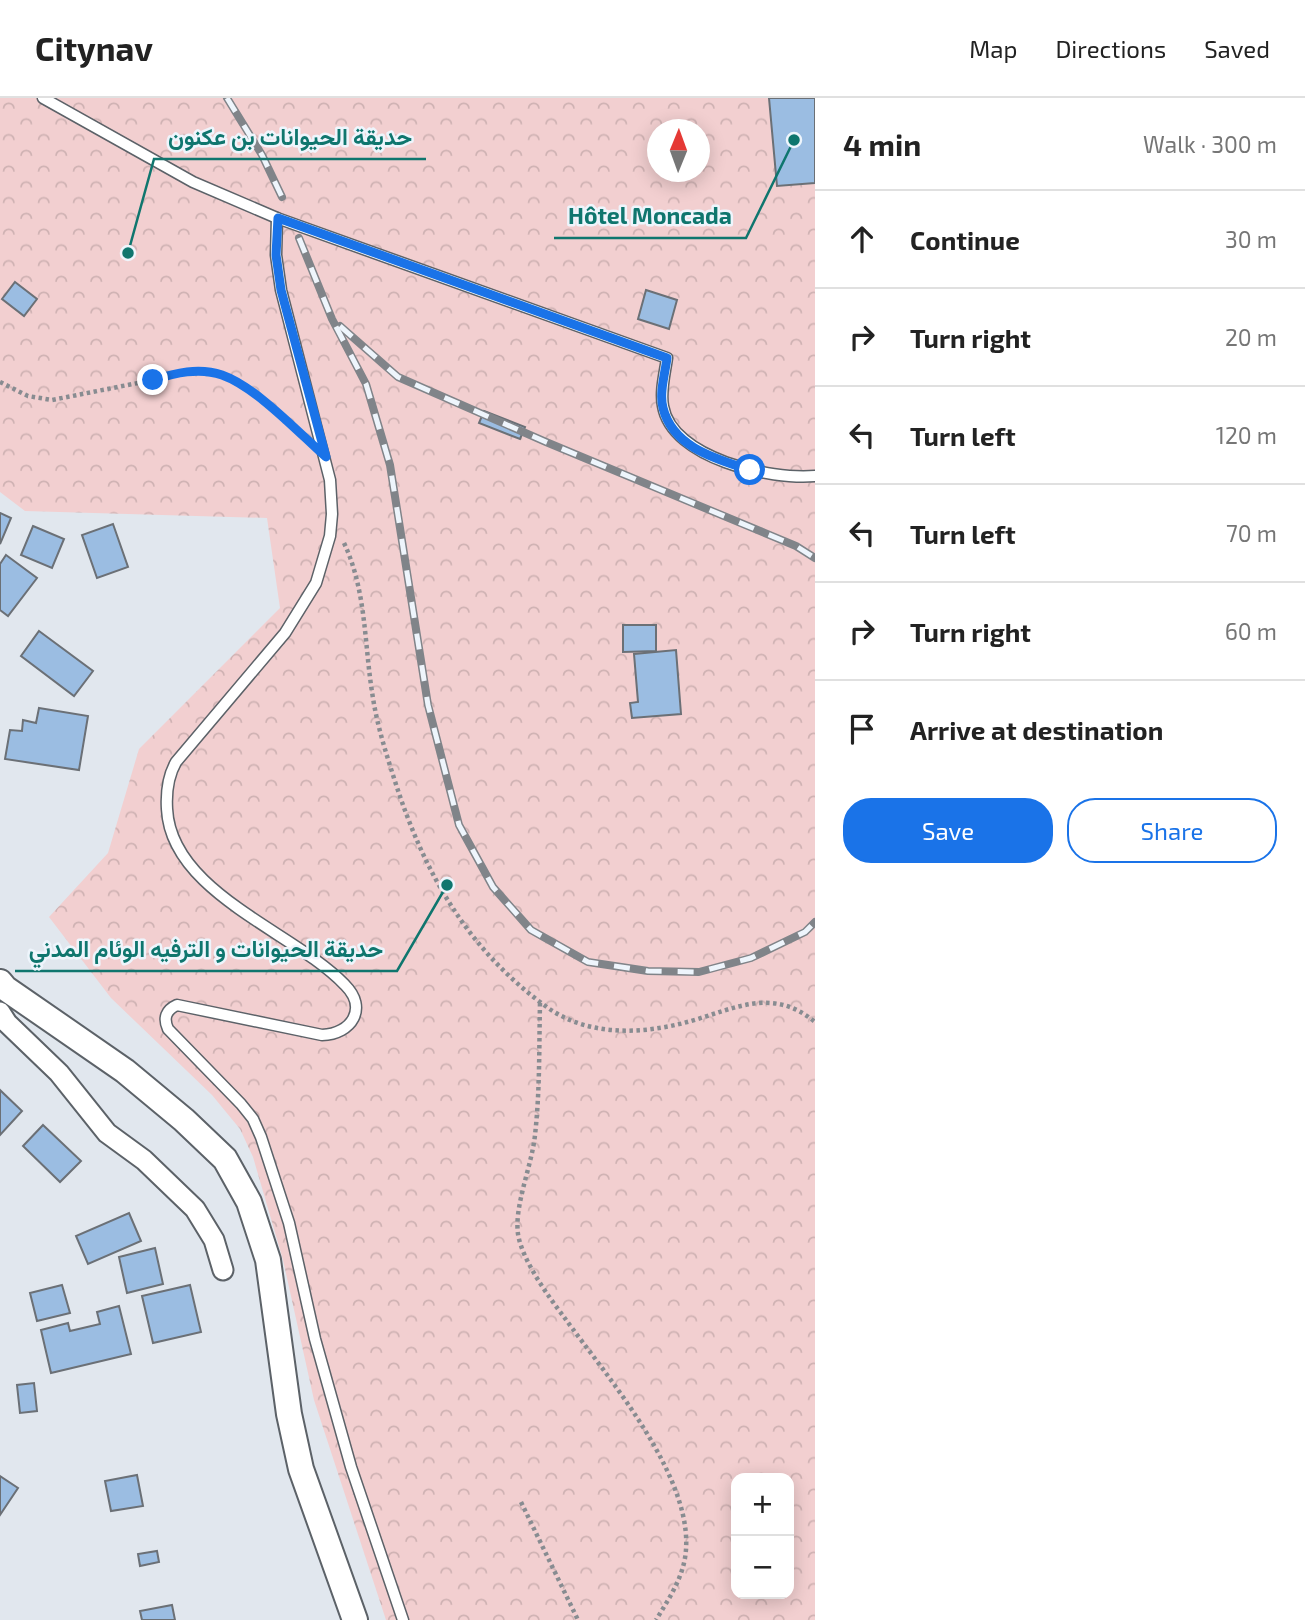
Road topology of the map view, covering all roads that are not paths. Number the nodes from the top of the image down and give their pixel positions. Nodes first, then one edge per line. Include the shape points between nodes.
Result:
1 (43, 98) edge
2 (278, 218) junction
3 (815, 476) edge
4 (0, 982) edge
5 (0, 1013) edge
6 (223, 1270) dead end
7 (355, 1620) edge
8 (403, 1620) edge

1 - 2 lane via 193,182
2 - 3 lane via 667,358 663,406 681,438 703,454 750,470
2 - 8 lane via 276,255 281,290 330,480 330,536 301,610 170,772 168,818 193,869 214,891 329,969 352,995 355,1017 349,1026 331,1035 177,1005 165,1022 247,1111 261,1137 289,1223 351,1468
4 - 7 street via 184,1120 225,1159 249,1202 268,1260 300,1469
5 - 6 street via 59,1073 107,1133 144,1160 195,1209 214,1240

